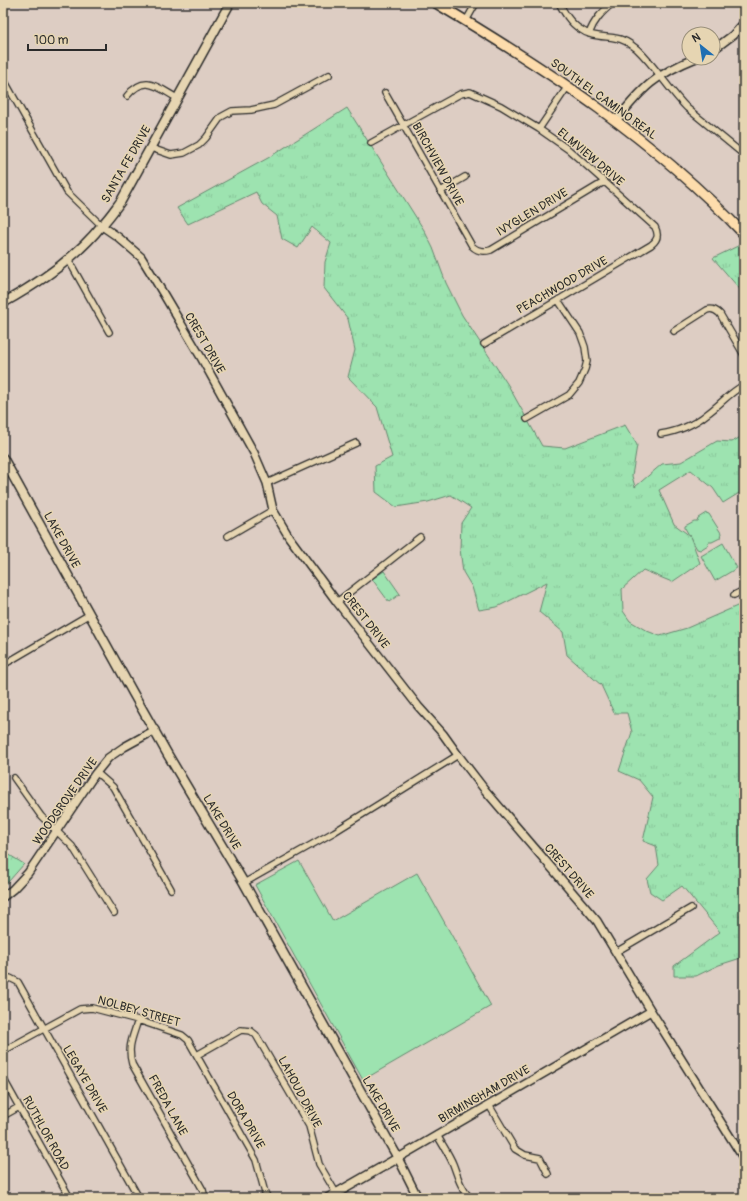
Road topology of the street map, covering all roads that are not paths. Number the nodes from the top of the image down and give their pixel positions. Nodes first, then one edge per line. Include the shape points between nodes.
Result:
1 (230, 3) edge
2 (436, 3) edge
3 (476, 3) edge
4 (558, 3) edge
5 (613, 3) edge
6 (466, 21) junction
7 (744, 23) edge
8 (589, 34) junction
9 (721, 44) edge
10 (681, 64) edge
11 (329, 75) dead end
12 (660, 75) junction
13 (3, 78) edge
14 (568, 86) junction
15 (385, 93) dead end
16 (127, 96) dead end
17 (177, 98) junction
18 (616, 121) junction
19 (404, 125) junction
20 (539, 129) junction
21 (371, 143) dead end
22 (151, 148) junction
23 (744, 155) edge
24 (464, 177) dead end
25 (604, 182) junction
26 (441, 191) junction
27 (102, 226) junction
28 (744, 234) edge
29 (651, 245) joint
30 (472, 246) joint
31 (68, 260) junction
32 (558, 300) junction
33 (3, 303) edge
34 (674, 331) dead end
35 (109, 332) dead end
36 (484, 344) dead end
37 (744, 355) edge
38 (744, 384) edge
39 (527, 419) dead end
40 (661, 434) dead end
41 (356, 443) dead end
42 (3, 458) edge
43 (267, 483) junction
44 (273, 510) junction
45 (228, 536) dead end
46 (420, 537) dead end
47 (744, 590) edge
48 (734, 595) dead end
49 (337, 602) junction
50 (90, 614) junction
51 (4, 664) edge
52 (155, 730) junction
53 (458, 755) junction
54 (97, 773) junction
55 (14, 778) dead end
56 (56, 831) junction
57 (244, 883) junction
58 (171, 889) dead end
59 (3, 897) edge
60 (690, 908) dead end
61 (114, 913) dead end
62 (616, 952) junction
63 (4, 980) edge
64 (652, 1011) junction
65 (138, 1020) junction
66 (43, 1028) junction
67 (3, 1051) edge
68 (197, 1056) junction
69 (3, 1078) edge
70 (489, 1105) junction
71 (19, 1107) junction
72 (3, 1116) edge
73 (437, 1135) junction
74 (398, 1158) junction
75 (744, 1159) edge
76 (548, 1174) dead end
77 (337, 1196) edge
78 (70, 1198) edge
79 (140, 1198) edge
80 (206, 1198) edge
81 (268, 1198) edge
82 (328, 1198) edge
83 (418, 1198) edge
84 (470, 1198) edge

1 - 17 main road, SANTA FE DRIVE
2 - 6 main road, SOUTH EL CAMINO REAL
3 - 6 street
4 - 8 street via 566,16 580,30
5 - 8 street via 602,12
6 - 14 main road, SOUTH EL CAMINO REAL
7 - 9 street
8 - 12 street via 622,40 636,49
10 - 12 street
11 - 22 street via 274,105 232,111 221,118 199,145 184,153 171,155
12 - 18 street
12 - 23 street via 687,108
13 - 27 street, CREST DRIVE via 67,192
14 - 18 main road, SOUTH EL CAMINO REAL
14 - 20 street
15 - 19 street, BIRCHVIEW DRIVE
16 - 17 street via 133,88 146,83
17 - 22 main road, SANTA FE DRIVE
18 - 28 main road, SOUTH EL CAMINO REAL via 679,170
19 - 20 street, ELMVIEW DRIVE via 467,92 501,106
19 - 21 street
19 - 26 street, BIRCHVIEW DRIVE
20 - 25 street, ELMVIEW DRIVE via 569,150
22 - 27 main road, SANTA FE DRIVE via 121,201
24 - 26 street
25 - 29 street, ELMVIEW DRIVE via 655,227 657,237
25 - 30 street, IVYGLEN DRIVE via 491,250 485,252
26 - 30 street, BIRCHVIEW DRIVE
27 - 31 main road, SANTA FE DRIVE
27 - 43 street, CREST DRIVE via 141,258 204,362 254,453
29 - 32 street, PEACHWOOD DRIVE
31 - 33 main road, SANTA FE DRIVE via 28,289
31 - 35 street
32 - 36 street, PEACHWOOD DRIVE
32 - 39 street via 580,333 585,347 585,369 569,396
34 - 37 street via 707,310 716,310
38 - 40 street via 706,415 672,432
41 - 43 street
42 - 50 main road, LAKE DRIVE
43 - 44 street, CREST DRIVE
44 - 45 street
44 - 49 street, CREST DRIVE via 289,537
46 - 49 street
47 - 48 street
49 - 53 street, CREST DRIVE
50 - 51 street
50 - 52 main road, LAKE DRIVE
52 - 54 street, WOODGROVE DRIVE via 108,758
52 - 57 main road, LAKE DRIVE
53 - 57 street via 380,804
53 - 62 street, CREST DRIVE via 597,921
54 - 56 street, WOODGROVE DRIVE
54 - 58 street via 113,787
55 - 56 street via 41,816
56 - 59 street, WOODGROVE DRIVE via 28,873
56 - 61 street via 72,846
57 - 74 main road, LAKE DRIVE
60 - 62 street
62 - 64 street, CREST DRIVE
63 - 66 street, LEGAYE DRIVE via 10,978 18,982
64 - 70 street, BIRMINGHAM DRIVE
64 - 75 street, CREST DRIVE
65 - 66 street, NOLBEY STREET via 92,1008 80,1009
65 - 68 street, NOLBEY STREET via 182,1035
65 - 80 street, FREDA LANE via 130,1047 132,1064
66 - 67 street, NOLBEY STREET
66 - 79 street, LEGAYE DRIVE
68 - 77 street, LAHOUD DRIVE via 241,1030 252,1031 309,1126 319,1164
68 - 81 street, DORA DRIVE via 256,1160
69 - 71 street, RUTHLOR ROAD
70 - 73 street, BIRMINGHAM DRIVE
70 - 76 street via 515,1149 525,1155 540,1158
71 - 72 street
71 - 78 street, RUTHLOR ROAD
73 - 74 street, BIRMINGHAM DRIVE
73 - 84 street via 453,1164 458,1182
74 - 77 main road, BIRMINGHAM DRIVE
74 - 83 street, LAKE DRIVE
77 - 82 main road, BIRMINGHAM DRIVE

